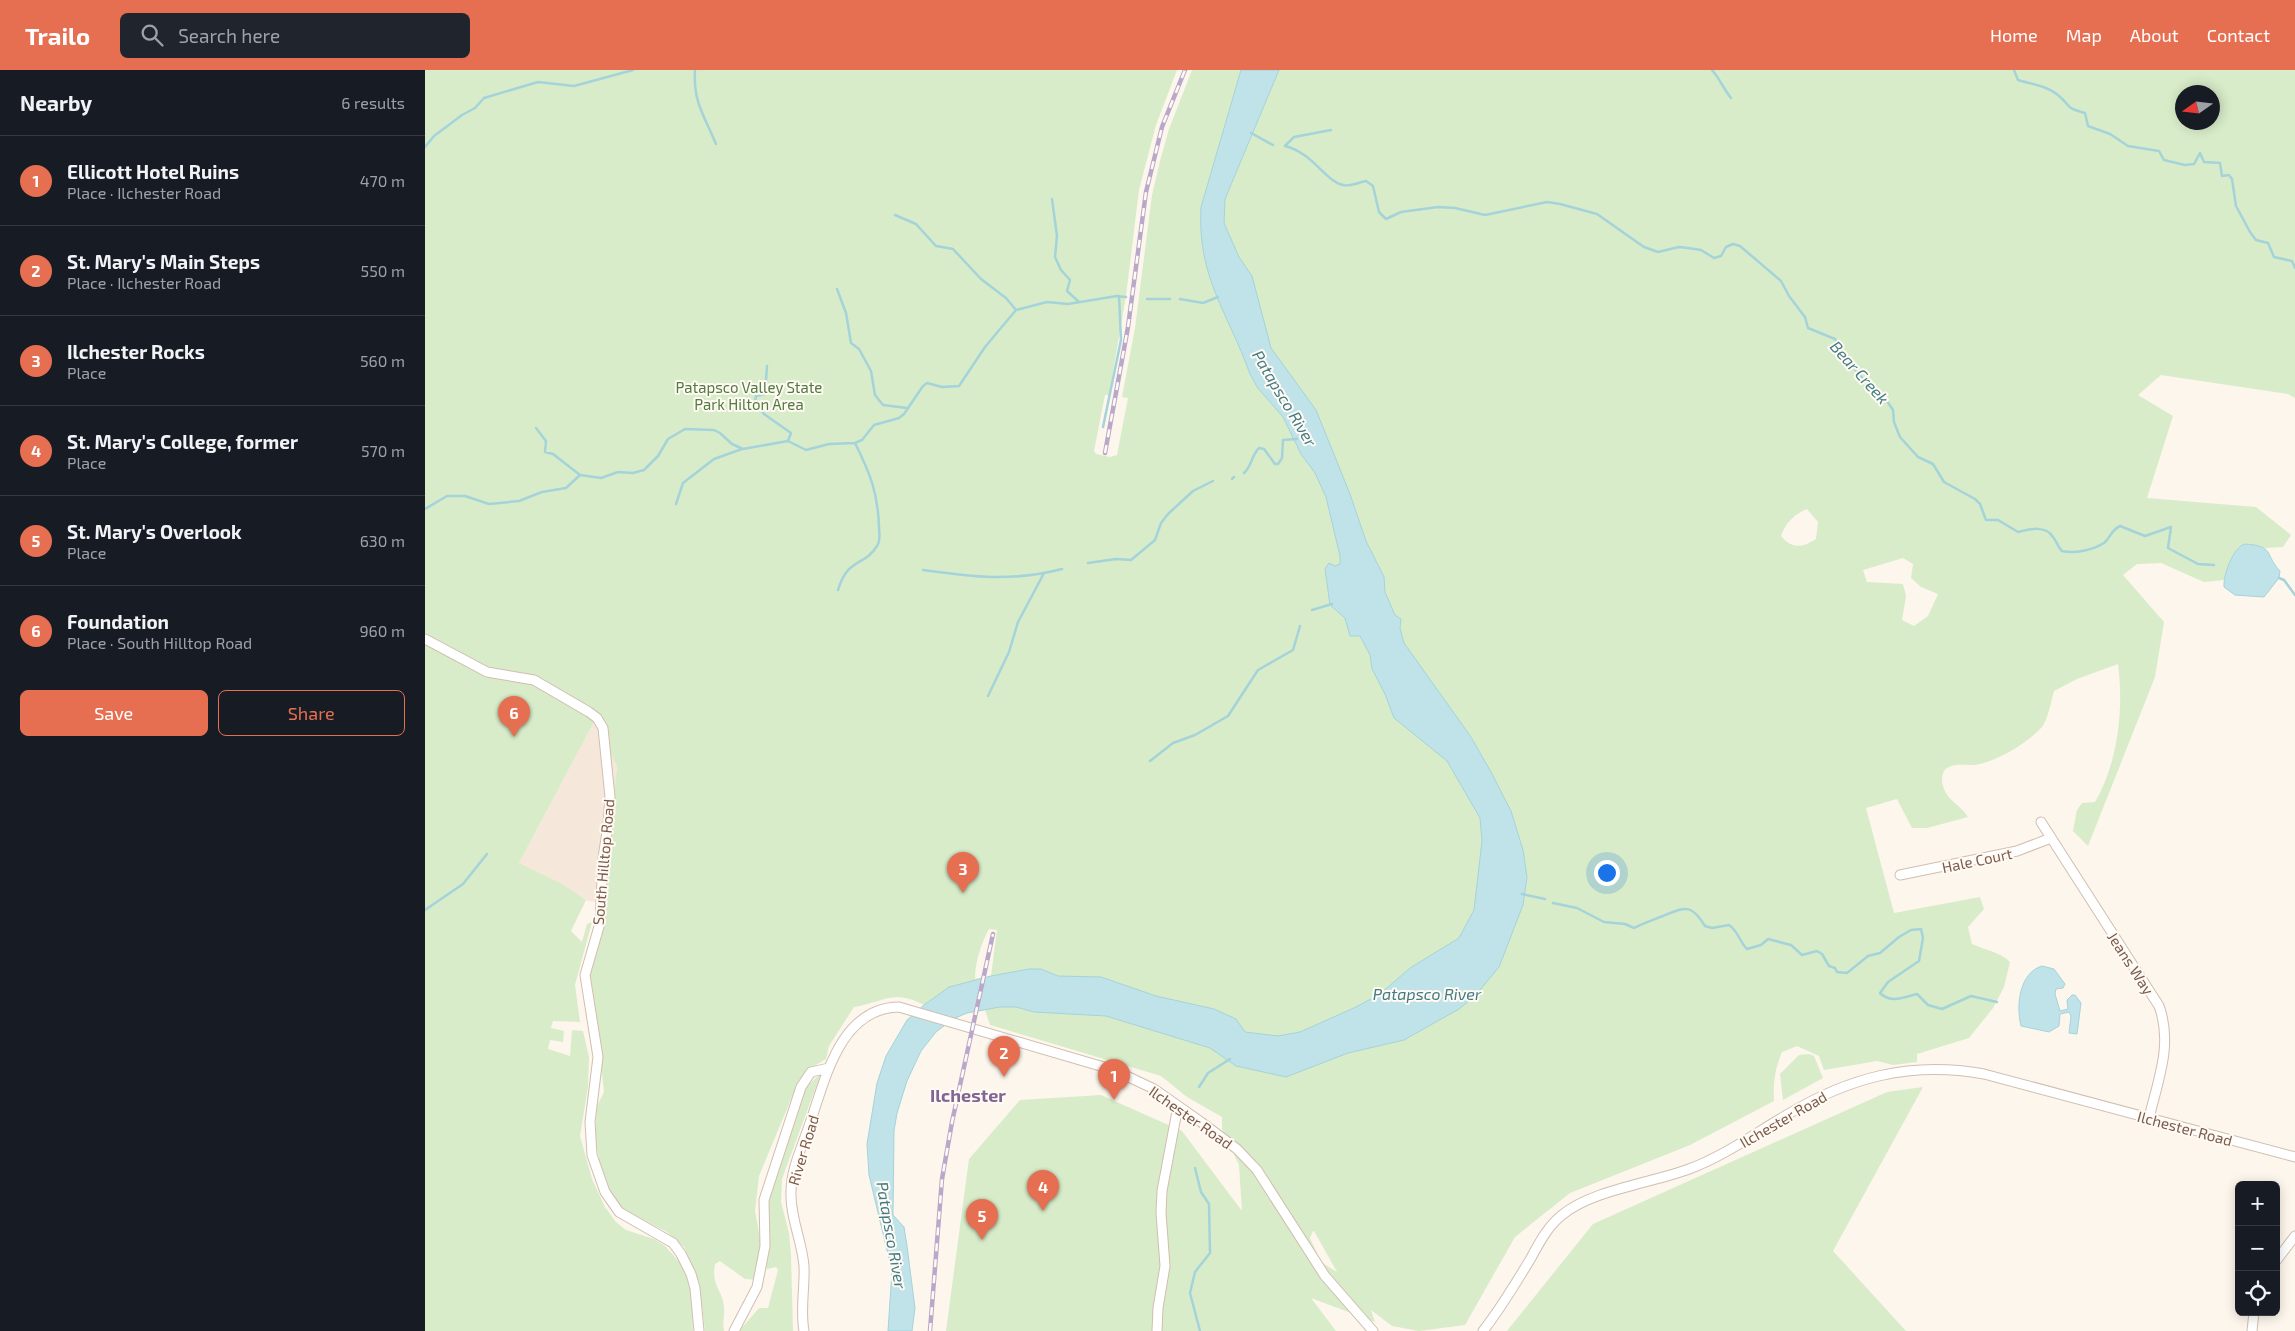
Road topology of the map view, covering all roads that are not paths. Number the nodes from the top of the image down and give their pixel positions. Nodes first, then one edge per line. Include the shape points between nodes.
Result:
1 (425, 639) edge
2 (2041, 822) dead end
3 (2051, 838) junction
4 (1900, 875) dead end
5 (899, 1007) joint
6 (829, 1068) junction
7 (1178, 1106) junction
8 (2149, 1118) junction
9 (2295, 1157) edge
10 (2295, 1236) edge
11 (2280, 1256) edge
12 (2254, 1316) edge
13 (699, 1331) edge
14 (734, 1331) edge
15 (804, 1331) edge
16 (1157, 1331) edge
17 (1373, 1331) edge
18 (1483, 1331) edge
19 (2252, 1331) edge

1 - 13 street, South Hilltop Road via 487,672 534,680 589,712 603,728 610,797 608,825 600,923 585,975 598,1057 589,1140 598,1174 611,1203 631,1221 673,1243 681,1254 695,1288
2 - 3 street, Jeans Way
3 - 4 street, Hale Court via 2017,852
3 - 8 street, Jeans Way via 2163,1016 2167,1042 2165,1057
5 - 6 street, River Road via 876,1011 861,1021 843,1041
5 - 7 street, Ilchester Road via 1114,1070 1138,1080
6 - 14 street via 811,1072 801,1087 764,1200 765,1246 757,1287
6 - 15 street, River Road via 795,1168 791,1192 804,1267 801,1305
7 - 16 street via 1162,1191 1165,1266
7 - 17 street, Ilchester Road via 1237,1149 1257,1170 1325,1276
8 - 9 street, Ilchester Road
8 - 18 street, Ilchester Road via 1958,1069 1911,1070 1854,1083 1812,1100 1708,1161 1597,1197 1568,1210 1549,1228
10 - 11 street
12 - 19 street

